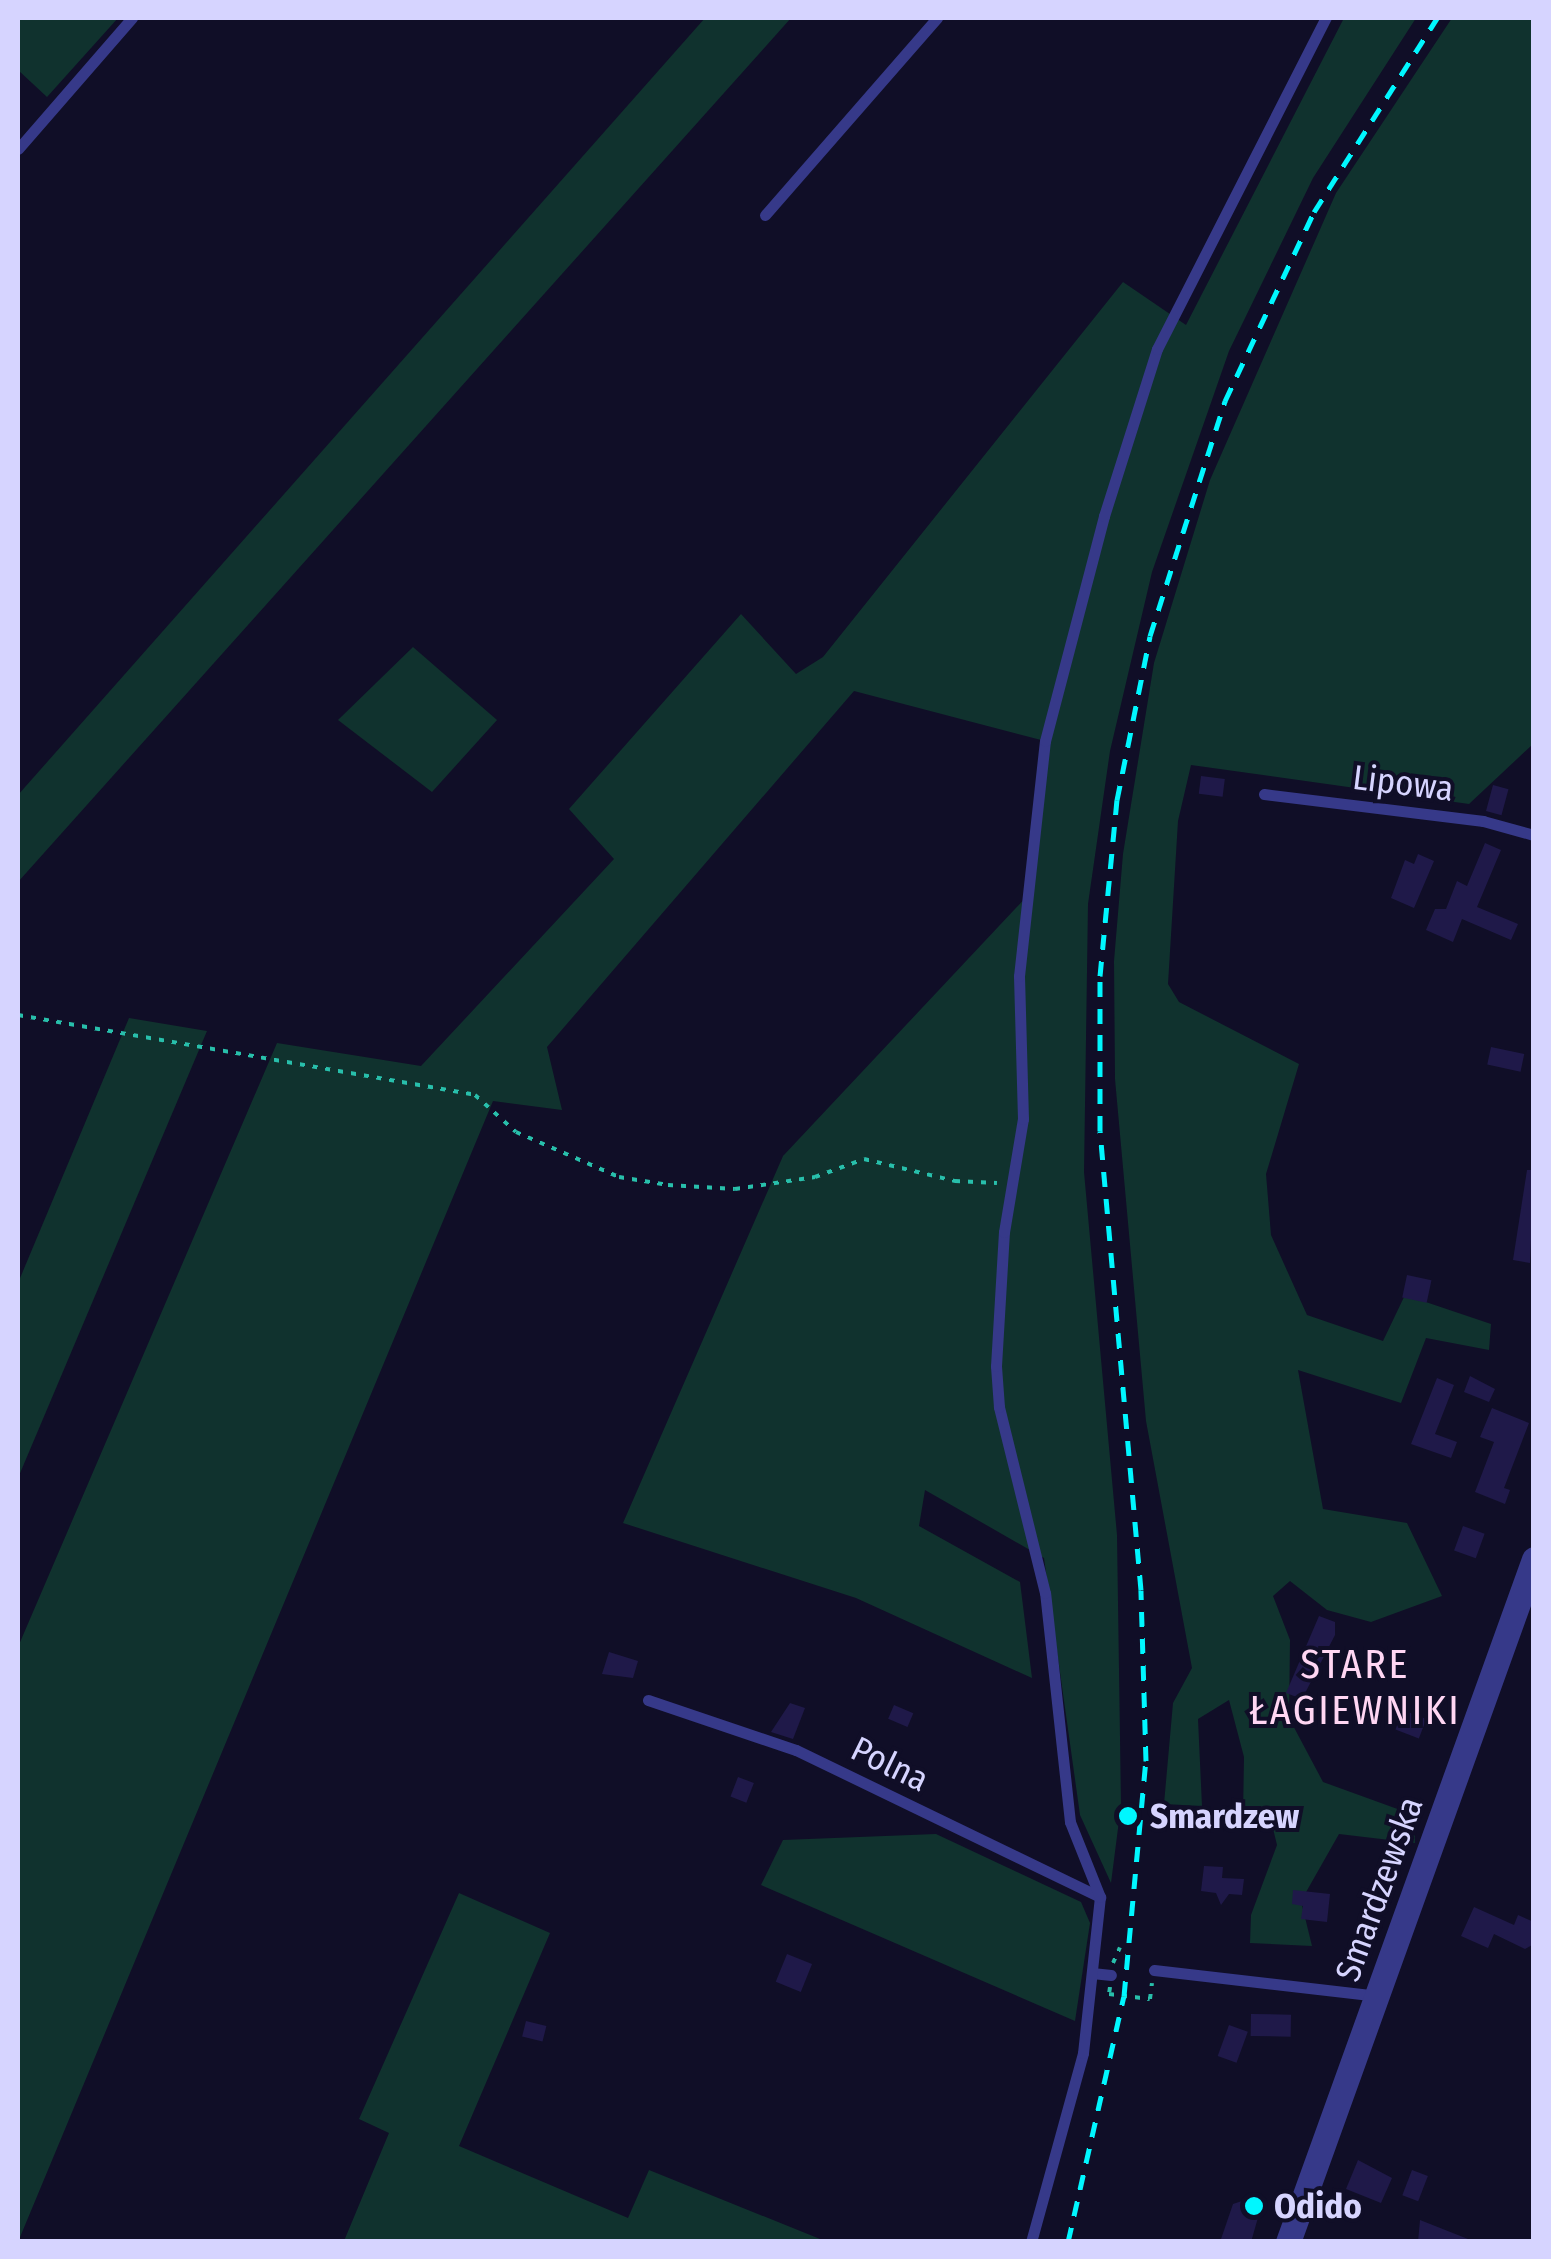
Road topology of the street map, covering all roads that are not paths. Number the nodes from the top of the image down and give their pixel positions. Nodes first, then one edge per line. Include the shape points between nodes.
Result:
1 (132, 18) edge
2 (937, 18) edge
3 (1326, 18) edge
4 (18, 148) edge
5 (765, 215) dead end
6 (1264, 794) dead end
7 (1534, 834) edge
8 (1534, 1559) edge
9 (648, 1700) dead end
10 (1100, 1897) junction
11 (1154, 1970) road end
12 (1092, 1974) junction
13 (1111, 1975) road end
14 (1378, 1996) junction
15 (1031, 2242) edge
16 (1288, 2242) edge

1 - 4 lane
2 - 5 lane
3 - 10 lane via 1157,348 1045,741 1019,976 1023,1119 998,1322 999,1407 1045,1593 1070,1822
6 - 7 lane, Lipowa via 1483,821
8 - 14 street, Smardzewska
9 - 10 lane, Polna via 796,1750
10 - 12 lane
11 - 14 lane
12 - 13 lane
12 - 15 lane via 1084,2052
14 - 16 street, Smardzewska

